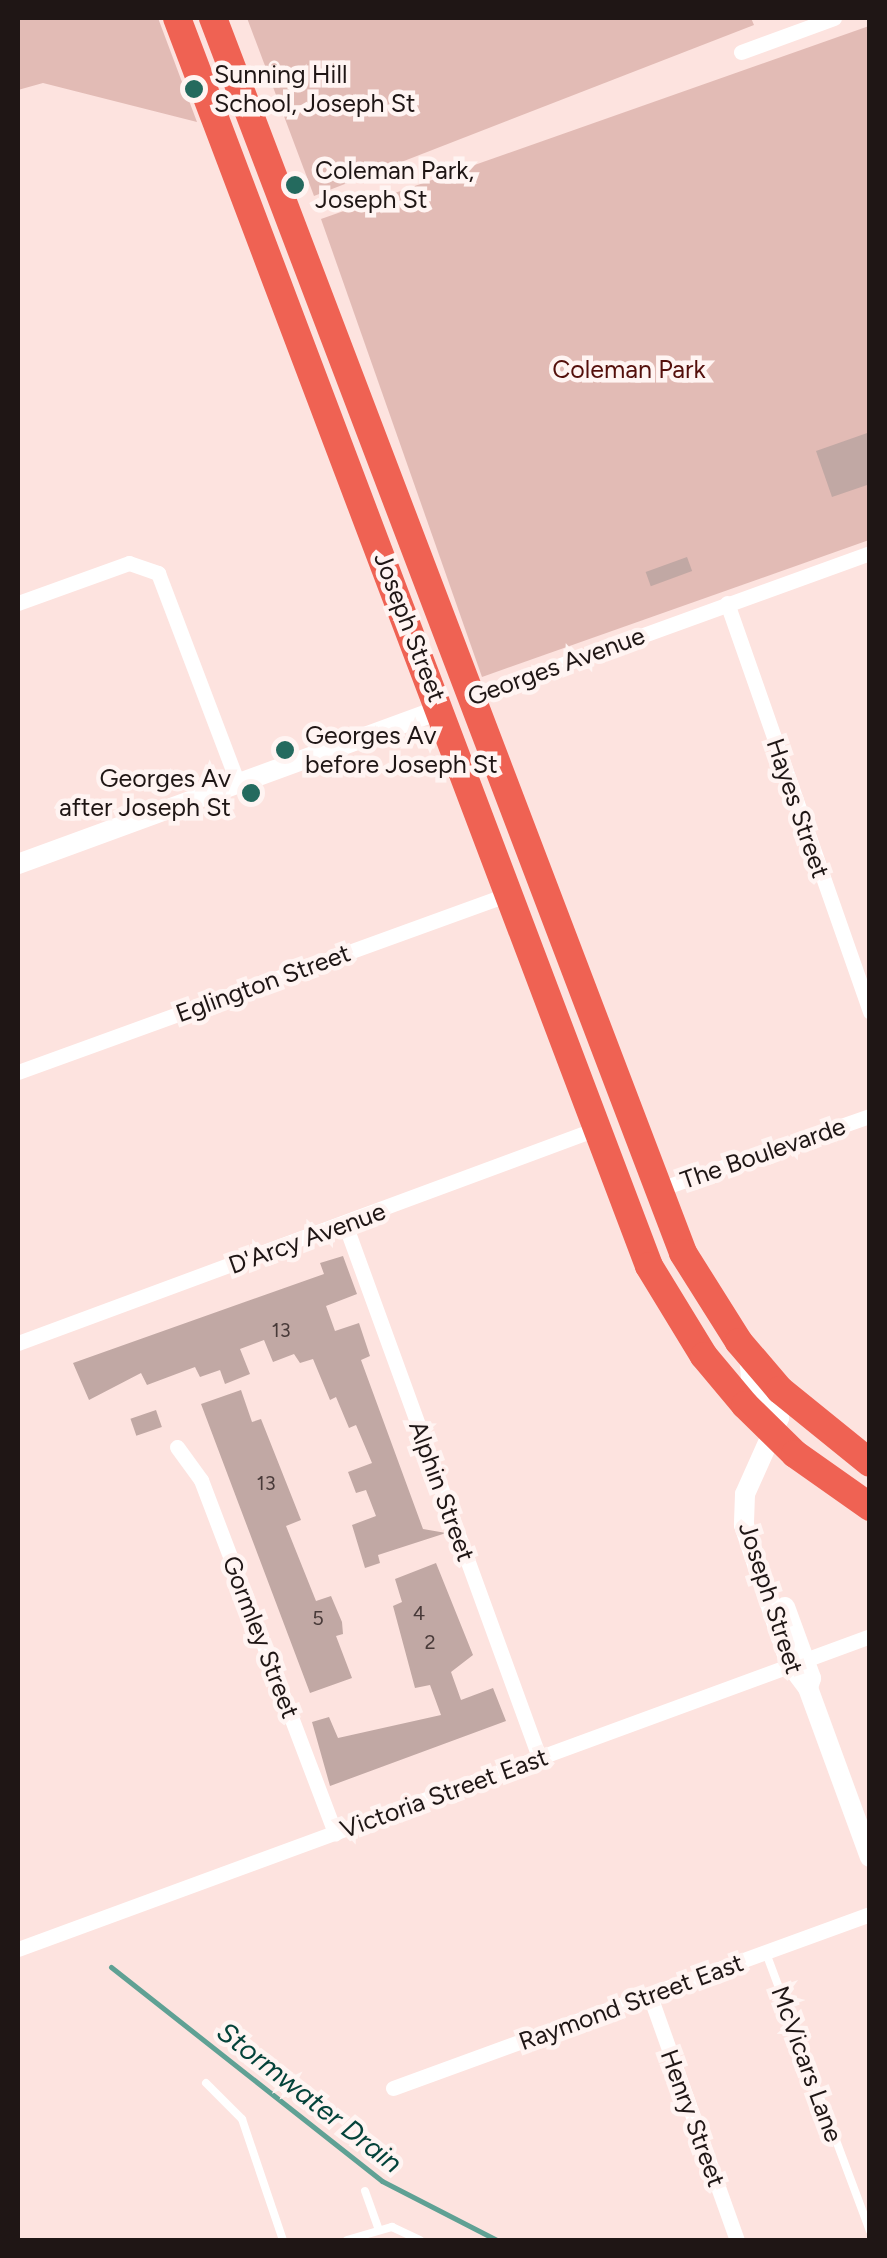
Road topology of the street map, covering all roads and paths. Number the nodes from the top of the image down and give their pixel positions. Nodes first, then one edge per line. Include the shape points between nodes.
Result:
1 (177, 18) edge
2 (213, 18) edge
3 (834, 18) edge
4 (741, 52) dead end
5 (870, 553) edge
6 (18, 603) edge
7 (728, 603) junction
8 (475, 696) junction
9 (441, 709) junction
10 (238, 784) junction
11 (18, 864) edge
12 (509, 894) junction
13 (870, 1012) edge
14 (18, 1072) edge
15 (870, 1116) edge
16 (596, 1130) junction
17 (657, 1190) junction
18 (345, 1224) junction
19 (18, 1343) edge
20 (750, 1355) junction
21 (770, 1442) junction
22 (177, 1448) dead end
23 (870, 1463) edge
24 (870, 1507) edge
25 (870, 1636) edge
26 (797, 1661) junction
27 (539, 1758) junction
28 (335, 1833) junction
29 (870, 1857) edge
30 (870, 1914) edge
31 (18, 1949) edge
32 (766, 1952) junction
33 (650, 1996) junction
34 (206, 2083) dead end
35 (392, 2088) dead end
36 (365, 2190) dead end
37 (379, 2230) junction
38 (870, 2231) edge
39 (283, 2240) edge
40 (347, 2240) edge
41 (420, 2240) edge
42 (737, 2240) edge

1 - 9 highway, Joseph Street
2 - 8 highway, Joseph Street
3 - 4 street
5 - 7 street, Georges Avenue
6 - 10 street via 129,563 158,572
7 - 8 street, Georges Avenue
7 - 13 street, Hayes Street
8 - 9 highway, Georges Avenue
8 - 17 highway, Joseph Street
9 - 10 street, Georges Avenue
9 - 12 highway, Joseph Street
10 - 11 street, Georges Avenue
12 - 14 street, Eglington Street
12 - 16 highway, Joseph Street
15 - 17 street, The Boulevarde
16 - 18 street, D'Arcy Avenue
16 - 21 highway, Joseph Street via 663,1292
17 - 20 highway, Joseph Street via 683,1253
18 - 19 street, D'Arcy Avenue
18 - 27 street, Alphin Street
20 - 21 street, Joseph Street via 751,1378 778,1418
20 - 23 highway via 807,1416
21 - 24 highway
21 - 26 street, Joseph Street via 751,1477 742,1514
22 - 28 street, Gormley Street via 201,1480
25 - 26 street, Victoria Street East
26 - 27 street, Victoria Street East
26 - 29 street, Joseph Street
27 - 28 street, Victoria Street East
28 - 31 street, Victoria Street East
30 - 32 street, Raymond Street East
32 - 33 street, Raymond Street East
32 - 38 lane, McVicars Lane
33 - 35 street, Raymond Street East
33 - 42 street, Henry Street
34 - 39 lane via 242,2119
36 - 37 lane
37 - 40 lane
37 - 41 lane via 399,2229

